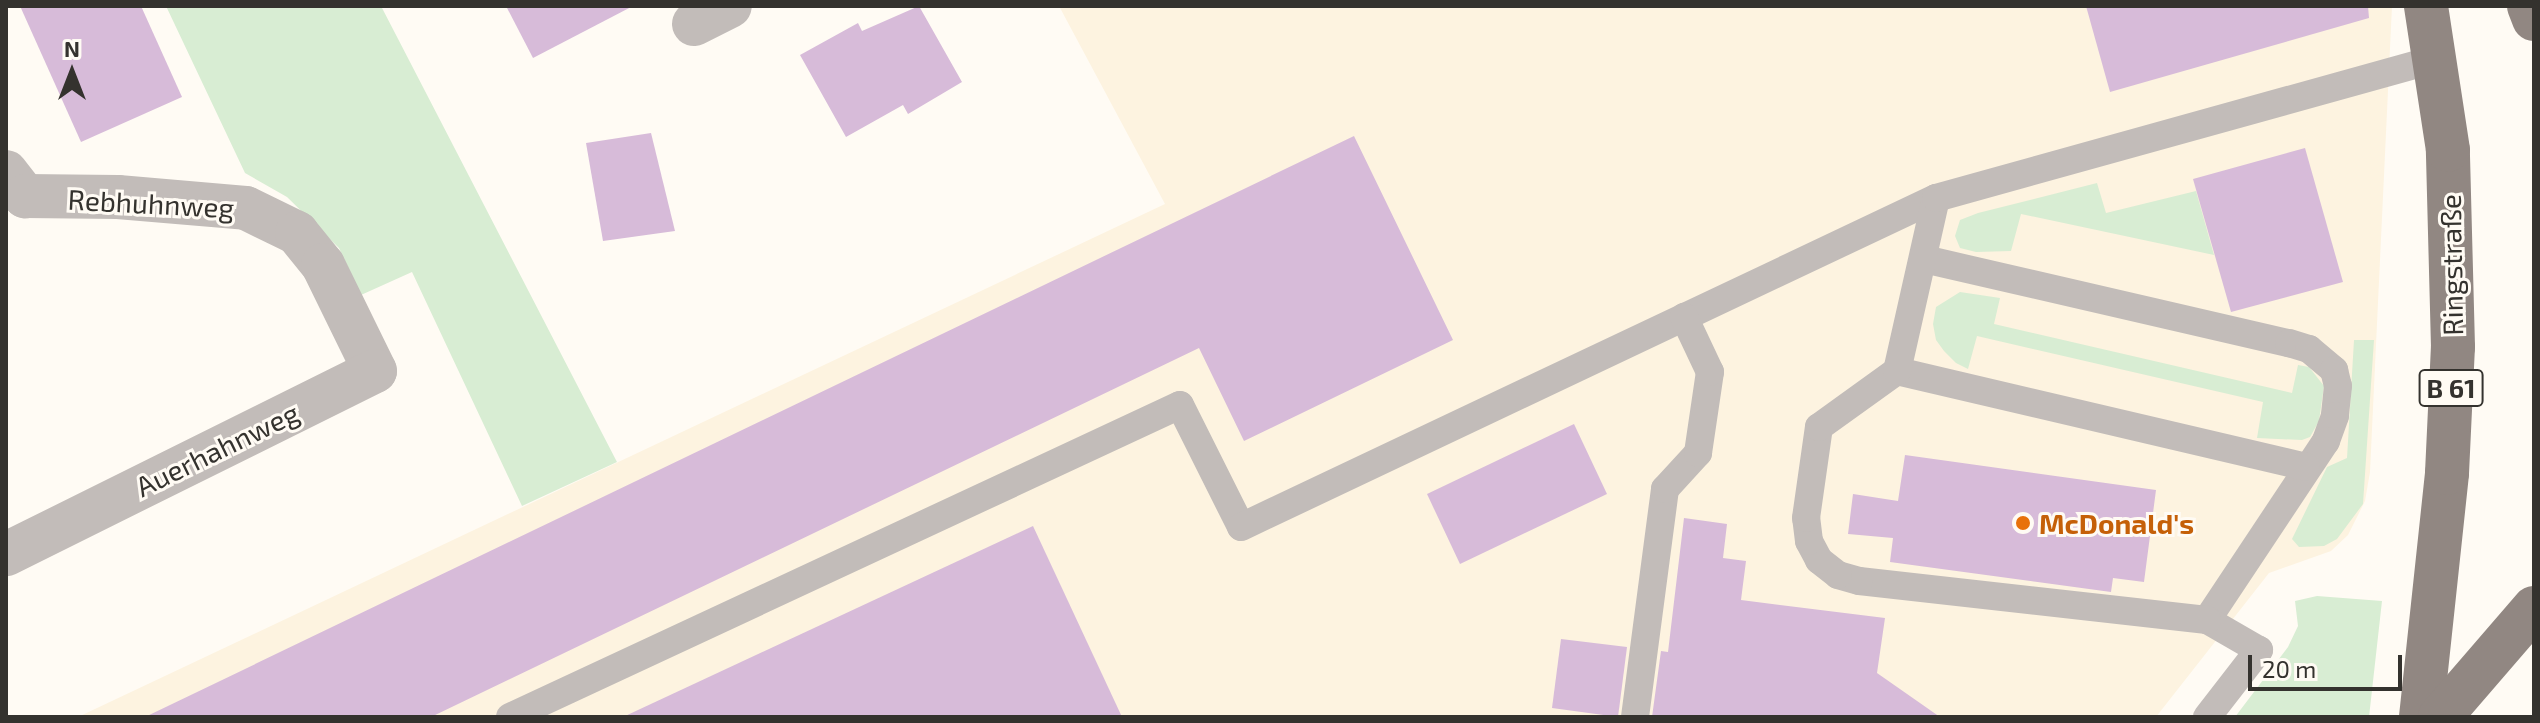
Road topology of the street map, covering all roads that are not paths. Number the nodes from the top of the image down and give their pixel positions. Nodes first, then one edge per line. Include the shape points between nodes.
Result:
1 (2426, 6) edge
2 (2529, 6) edge
3 (2534, 19) edge
4 (2436, 59) junction
5 (6, 172) edge
6 (1936, 198) junction
7 (1924, 259) junction
8 (350, 317) joint
9 (1684, 317) junction
10 (1897, 371) junction
11 (2306, 467) junction
12 (6, 554) edge
13 (2534, 608) edge
14 (2207, 620) junction
15 (510, 717) edge
16 (1635, 717) edge
17 (2207, 717) edge
18 (2421, 717) edge
19 (2440, 717) edge

1 - 4 main road, Ringstraße / B 61
2 - 3 main road
4 - 6 lane
4 - 18 main road, Ringstraße / B 61 via 2448,150 2453,347 2447,473
5 - 8 street, Rebhuhnweg via 25,196 118,197 246,208 297,233 323,265
6 - 7 lane
6 - 9 lane
7 - 10 lane
7 - 11 lane via 2309,349 2334,370 2338,386 2326,441
8 - 12 street, Auerhahnweg via 375,371
9 - 15 lane via 1241,527 1180,405
9 - 16 lane via 1710,372 1698,453 1665,489
10 - 11 lane
10 - 14 lane via 1819,427 1806,518 1819,560 1838,575 1859,581
11 - 14 lane
13 - 19 main road
14 - 17 lane via 2259,650

